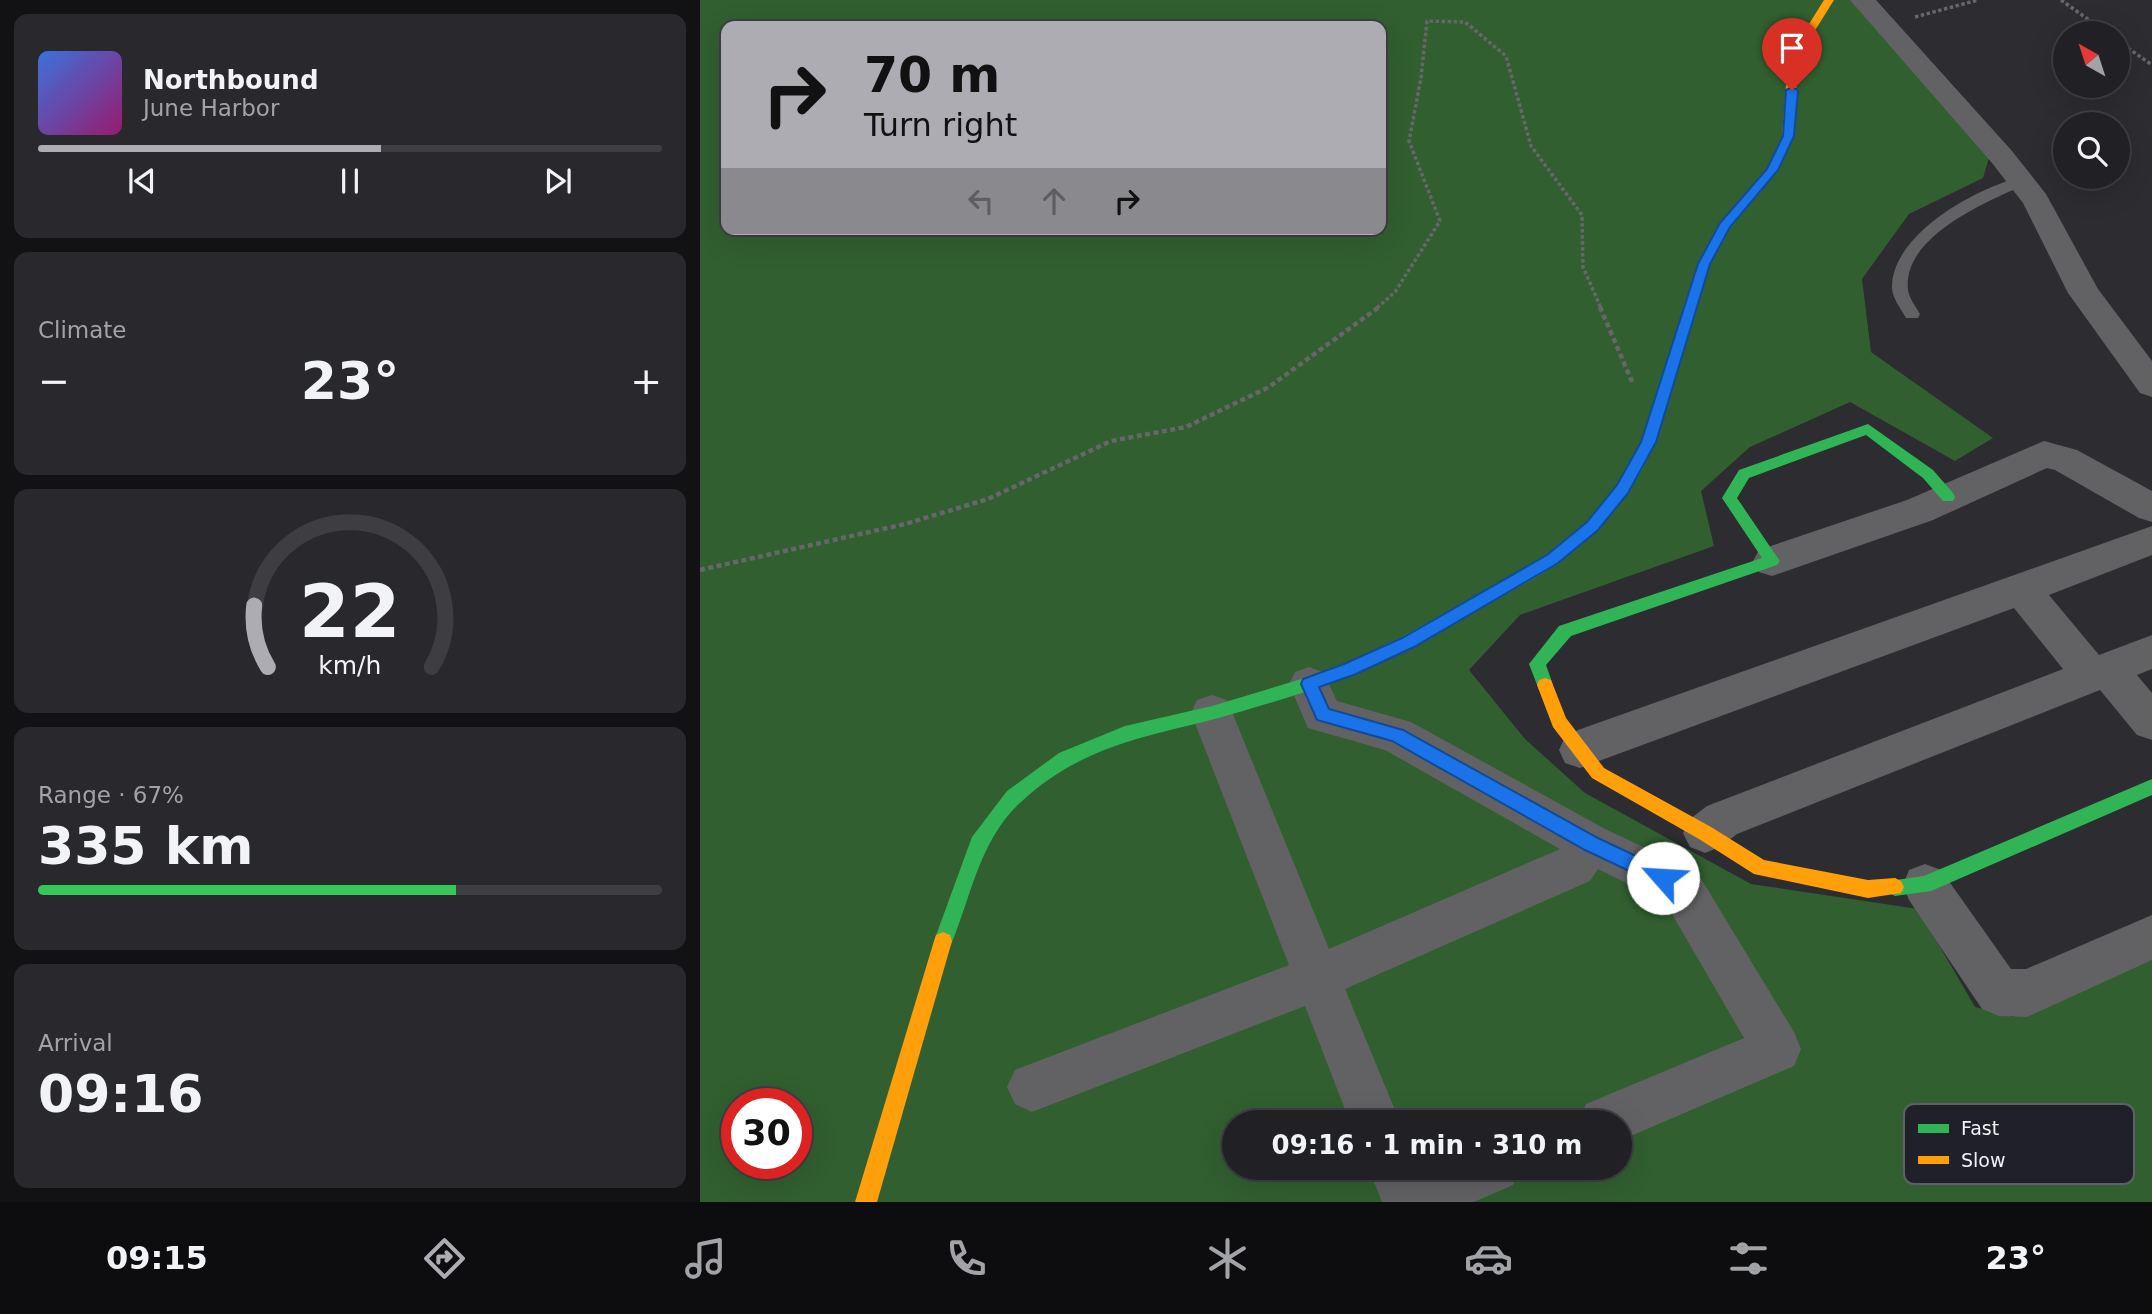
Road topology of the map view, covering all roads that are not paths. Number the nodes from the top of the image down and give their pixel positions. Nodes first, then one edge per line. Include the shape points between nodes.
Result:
1 (1829, 0) edge
2 (1861, 0) edge
3 (2021, 181) junction
4 (1912, 314) dead end
5 (2147, 372) edge
6 (1948, 497) junction
7 (2152, 508) edge
8 (2152, 540) edge
9 (1772, 561) junction
10 (2022, 589) junction
11 (2152, 652) edge
12 (2099, 672) junction
13 (1309, 684) junction
14 (1212, 713) junction
15 (2152, 722) edge
16 (1580, 750) junction
17 (2152, 787) edge
18 (1705, 833) junction
19 (1591, 844) junction
20 (1925, 885) junction
21 (2152, 937) edge
22 (1316, 978) junction
23 (1032, 1087) dead end
24 (1370, 1110) edge
25 (1632, 1110) edge
26 (1400, 1180) edge
27 (1463, 1180) edge
28 (866, 1202) edge
29 (1410, 1202) edge

1 - 13 street via 1799,48 1792,72 1788,136 1772,170 1725,226 1704,264 1649,442 1622,489 1592,526 1552,559 1408,642
2 - 3 street
3 - 4 lane via 1937,225 1912,250 1901,273 1900,292
3 - 5 street via 2036,200 2084,293
6 - 7 street via 2045,454 2065,459
6 - 9 street
6 - 9 street via 1928,474 1868,429 1744,474 1729,498
8 - 10 street
9 - 16 street via 1565,631 1538,664 1559,722
10 - 12 street
10 - 16 street
11 - 12 street
12 - 15 street
12 - 18 street via 1721,820
13 - 14 street
13 - 19 street via 1323,715 1396,735
14 - 22 street
14 - 28 street via 1125,733 1065,758 1013,797 978,844 941,948
16 - 18 street via 1598,773
17 - 20 street
18 - 20 street via 1760,868 1868,889
19 - 22 street via 1574,866
19 - 25 street via 1681,887 1777,1049
20 - 21 street via 1999,992 2027,993
22 - 23 street
22 - 24 street
26 - 29 street
27 - 29 street

